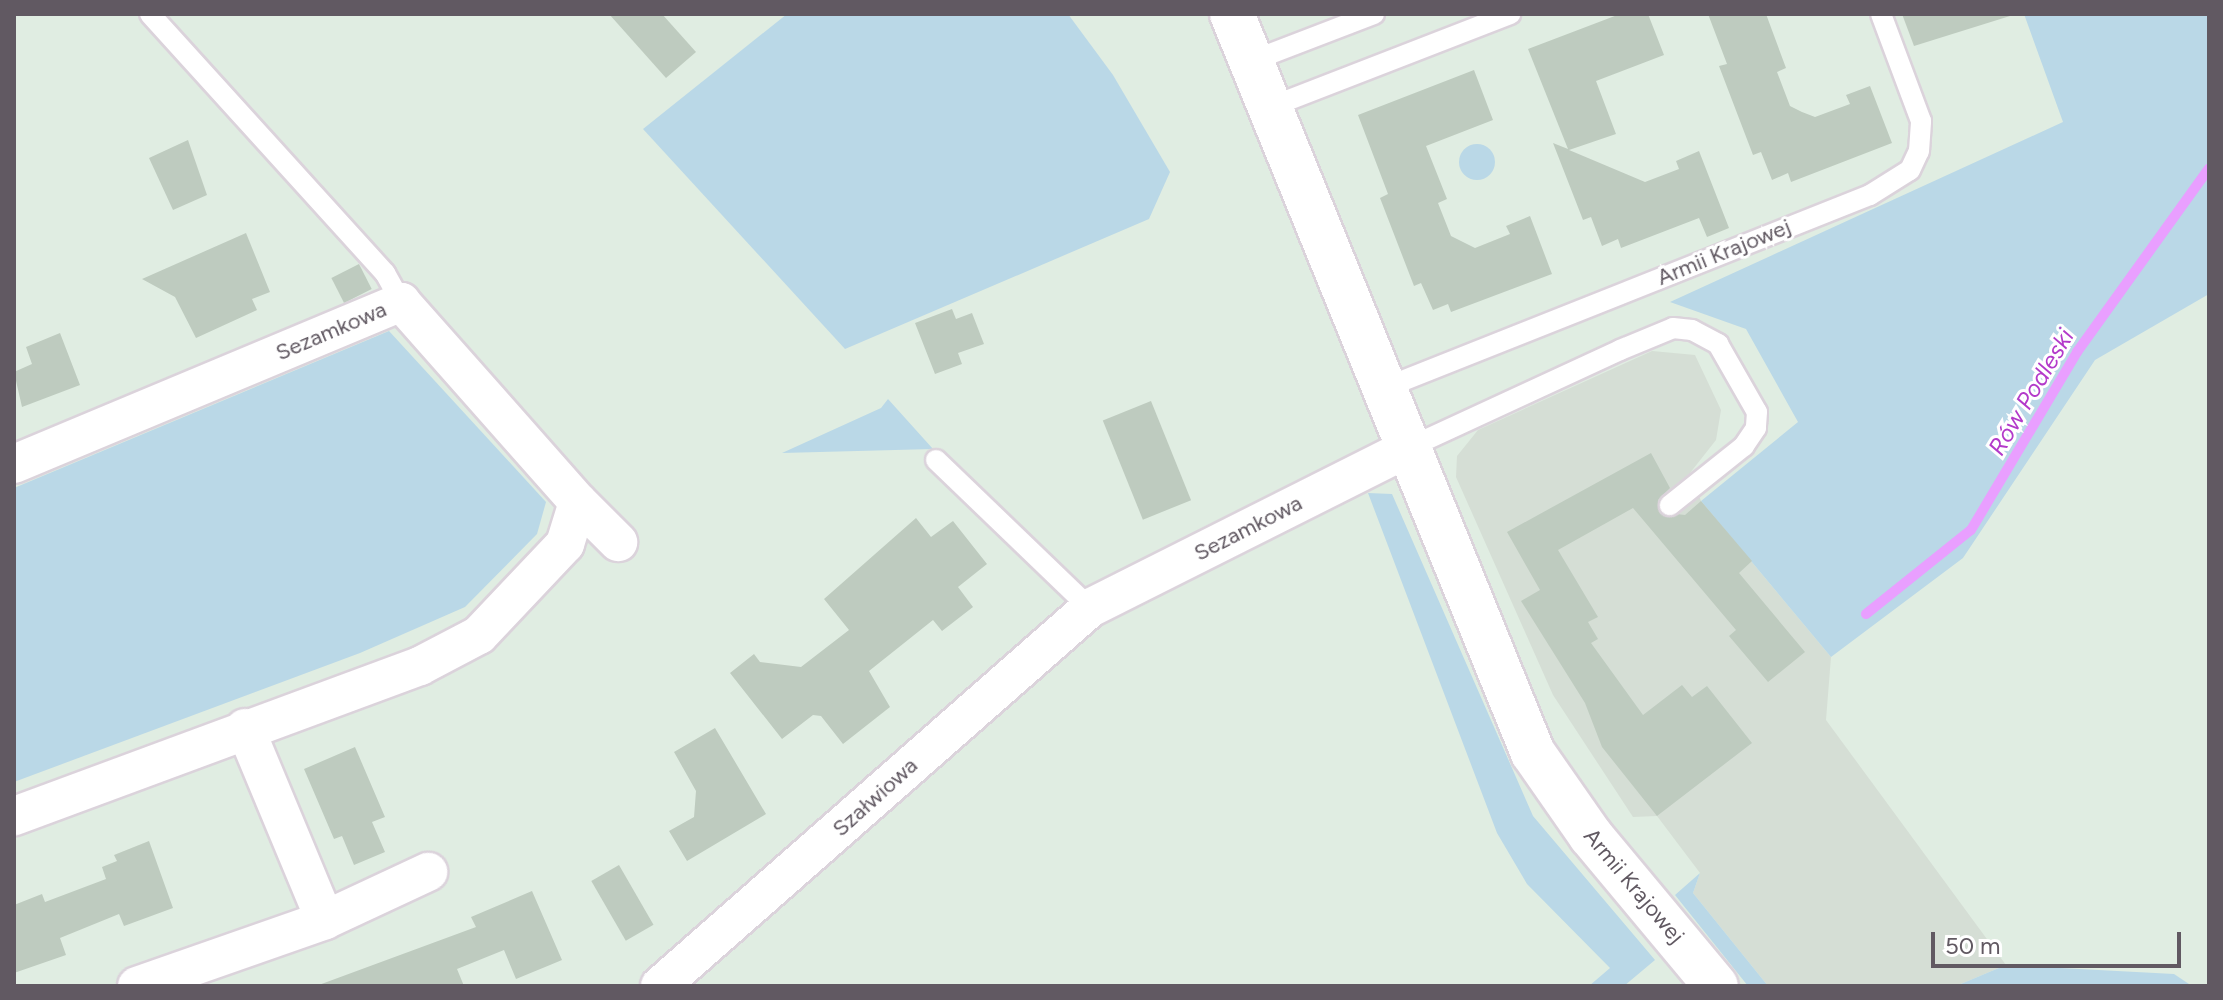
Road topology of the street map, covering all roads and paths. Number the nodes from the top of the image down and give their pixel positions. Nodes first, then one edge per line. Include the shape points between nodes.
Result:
1 (150, 14) edge
2 (1232, 14) edge
3 (1374, 14) edge
4 (1510, 14) edge
5 (1881, 14) edge
6 (1249, 62) junction
7 (1268, 108) junction
8 (401, 302) junction
9 (1382, 389) junction
10 (1406, 449) junction
11 (936, 460) dead end
12 (14, 464) edge
13 (578, 502) junction
14 (1670, 505) dead end
15 (618, 542) dead end
16 (1090, 608) junction
17 (245, 728) junction
18 (14, 816) edge
19 (428, 872) dead end
20 (325, 920) junction
21 (137, 986) edge
22 (660, 986) edge
23 (1716, 986) edge

1 - 8 lane via 385,273
2 - 6 street, Armii Krajowej
3 - 6 lane
4 - 7 lane
5 - 9 lane, Armii Krajowej via 1921,121 1919,151 1910,170 1870,195
6 - 7 street, Armii Krajowej
7 - 9 street, Armii Krajowej
8 - 12 street, Sezamkowa
8 - 13 street, Sezamkowa
9 - 10 street, Armii Krajowej
10 - 14 lane via 1633,344 1673,328 1692,330 1718,344 1757,412 1756,428 1744,446
10 - 16 street, Sezamkowa
10 - 23 street, Armii Krajowej via 1533,753 1591,836
11 - 16 lane
13 - 15 street, Sezamkowa
13 - 17 street via 565,544 479,635 420,666
16 - 22 street, Szałwiowa
17 - 18 street
17 - 20 street
19 - 20 street
20 - 21 street

